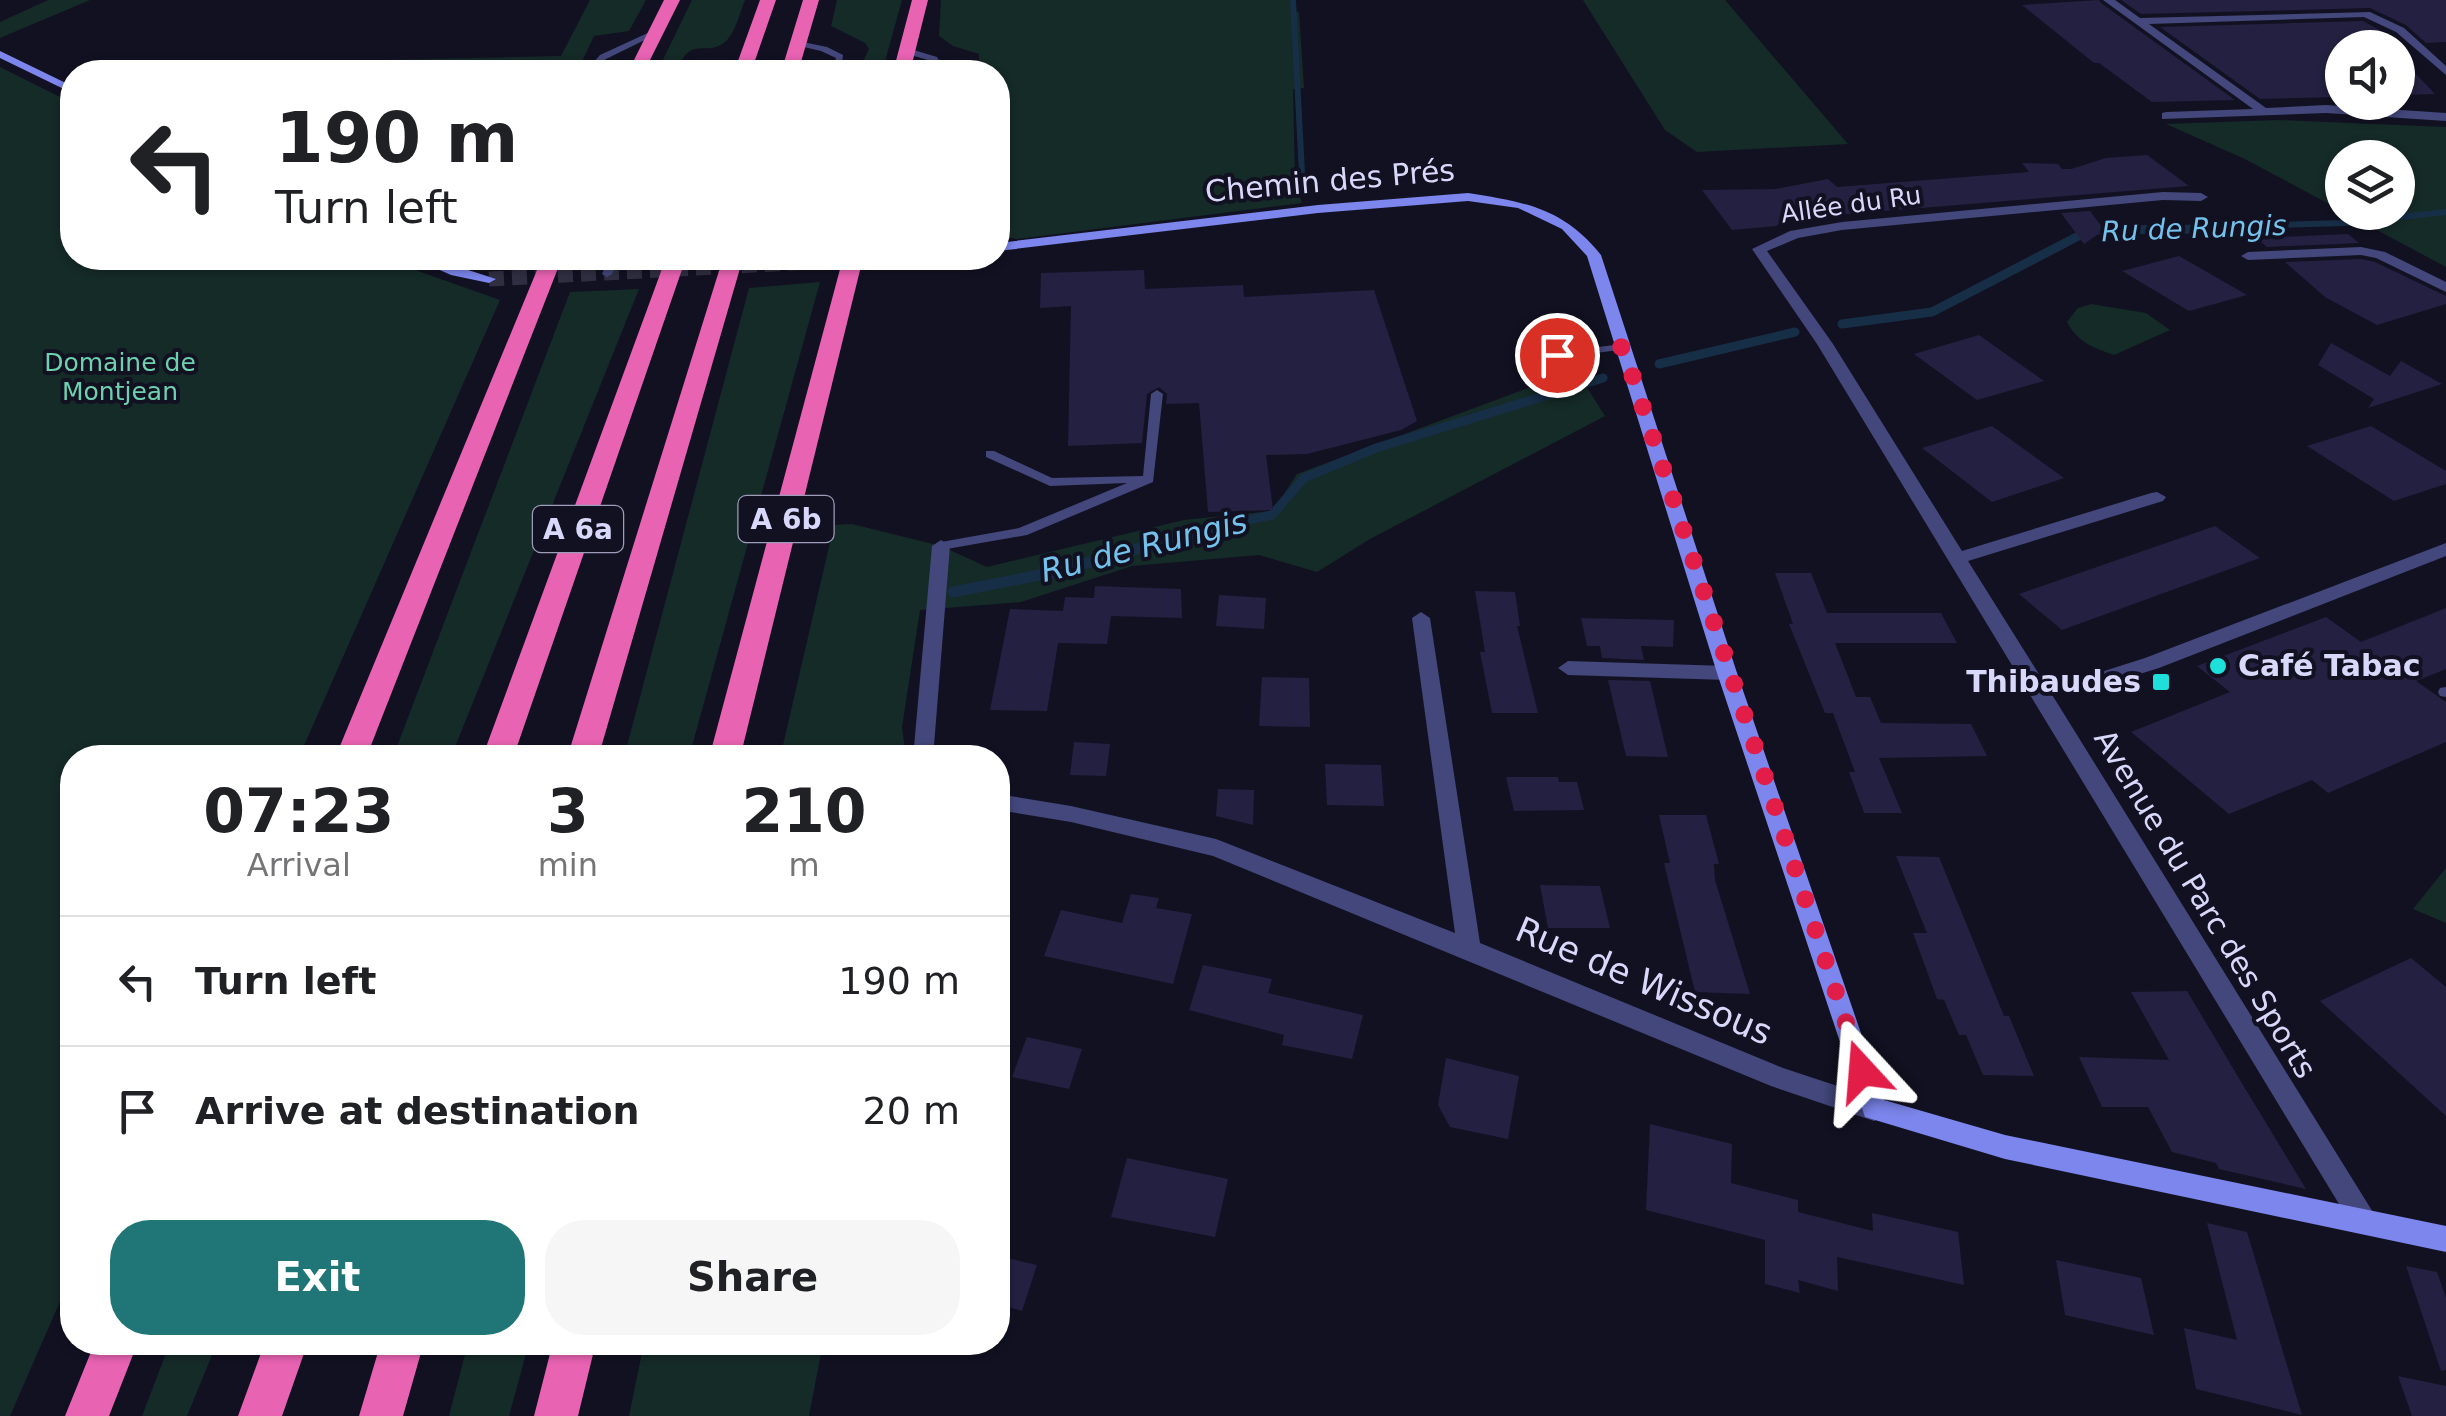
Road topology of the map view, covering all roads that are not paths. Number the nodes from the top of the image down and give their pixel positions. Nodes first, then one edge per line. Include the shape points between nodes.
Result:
1 (672, 0) edge
2 (768, 0) edge
3 (811, 0) edge
4 (920, 0) edge
5 (2108, 0) edge
6 (2136, 21) junction
7 (655, 33) junction
8 (798, 43) junction
9 (907, 51) junction
10 (0, 54) edge
11 (600, 60) edge
12 (642, 60) edge
13 (747, 60) edge
14 (793, 60) edge
15 (839, 60) edge
16 (905, 60) edge
17 (934, 60) edge
18 (2446, 72) edge
19 (60, 84) edge
20 (2263, 110) junction
21 (2166, 116) dead end
22 (2446, 117) edge
23 (2200, 197) dead end
24 (1010, 246) edge
25 (2248, 256) dead end
26 (462, 270) edge
27 (547, 270) edge
28 (609, 270) edge
29 (671, 270) edge
30 (730, 270) edge
31 (850, 270) edge
32 (607, 274) dead end
33 (489, 279) tunnel mouth
34 (2446, 288) edge
35 (1623, 347) junction
36 (1532, 358) dead end
37 (1158, 394) dead end
38 (990, 454) dead end
39 (1149, 479) junction
40 (2156, 497) dead end
41 (941, 546) joint
42 (2446, 548) edge
43 (1958, 558) junction
44 (1421, 618) dead end
45 (1568, 668) dead end
46 (1728, 673) junction
47 (2036, 686) junction
48 (355, 745) edge
49 (501, 745) edge
50 (586, 745) edge
51 (727, 745) edge
52 (924, 745) edge
53 (1010, 804) edge
54 (1469, 948) junction
55 (1874, 1109) junction
56 (2362, 1218) junction
57 (2446, 1238) edge
58 (112, 1355) edge
59 (281, 1355) edge
60 (399, 1355) edge
61 (572, 1355) edge
62 (87, 1416) edge
63 (260, 1416) edge
64 (381, 1416) edge
65 (556, 1416) edge

1 - 7 highway
2 - 13 highway
3 - 8 highway
4 - 9 highway
5 - 6 street
6 - 18 street via 2366,14 2400,30
6 - 20 street
7 - 11 lane
7 - 12 highway
8 - 14 highway
8 - 15 lane via 824,48
9 - 16 highway
9 - 17 lane
10 - 19 street
20 - 21 street
20 - 22 street
23 - 43 street, Allée du Ru via 1842,226 1759,249
24 - 35 street, Chemin des Prés via 1468,196 1521,205 1567,226 1594,255
25 - 34 street via 2362,252
26 - 33 street
27 - 48 highway
28 - 32 lane
29 - 49 highway, A 6a
30 - 50 highway, A 6a
31 - 51 highway, A 6b
35 - 36 lane
35 - 46 street, Chemin des Prés
37 - 39 lane
38 - 39 lane via 1050,482
39 - 41 lane via 1022,532
40 - 43 street
41 - 52 street
42 - 47 street via 2152,663 2079,686
43 - 47 street, Allée du Ru
44 - 54 street
45 - 46 street
46 - 55 street, Chemin des Prés
47 - 56 street, Avenue du Parc des Sports
53 - 54 street, Rue de Wissous via 1216,848
54 - 55 street, Rue de Wissous via 1780,1078
55 - 56 street, Rue de Wissous via 2004,1147
56 - 57 street, Rue de Wissous
58 - 62 highway
59 - 63 highway
60 - 64 highway
61 - 65 highway

